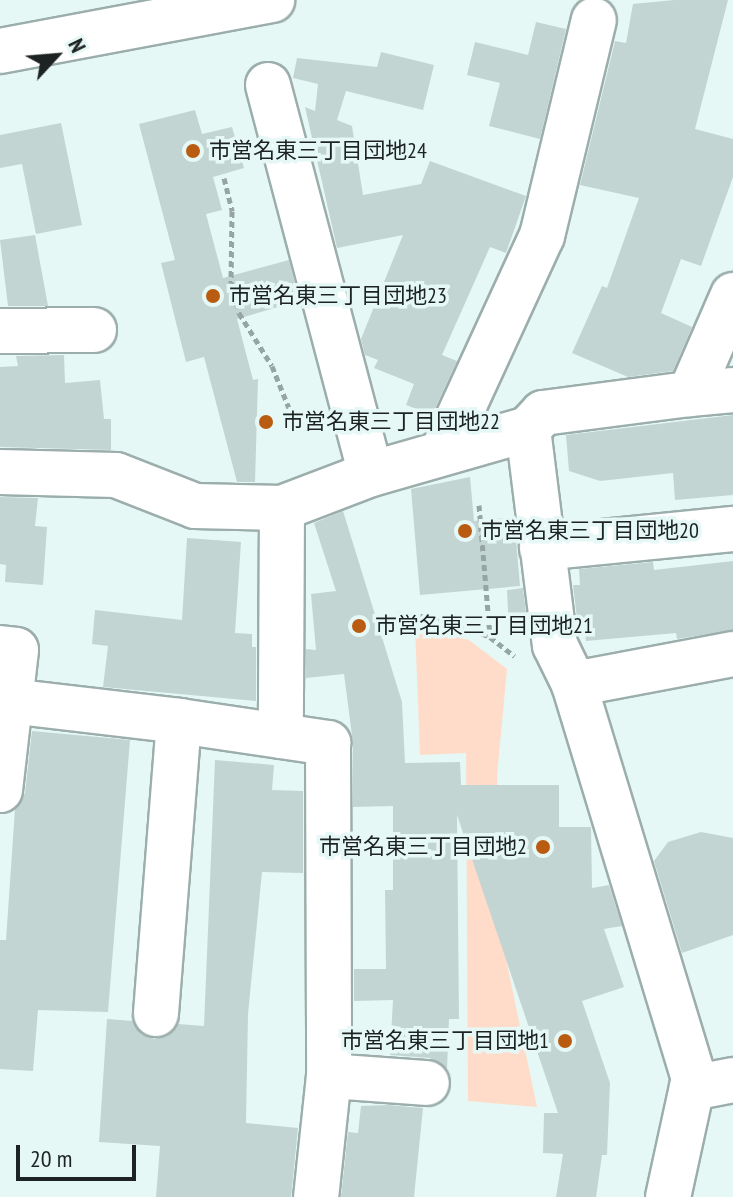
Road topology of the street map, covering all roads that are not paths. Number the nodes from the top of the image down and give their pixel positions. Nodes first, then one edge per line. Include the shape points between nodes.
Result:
1 (272, 0) edge
2 (594, 20) dead end
3 (0, 51) edge
4 (268, 85) dead end
5 (733, 295) edge
6 (94, 330) dead end
7 (0, 331) edge
8 (733, 390) edge
9 (690, 394) junction
10 (528, 429) junction
11 (442, 453) junction
12 (0, 472) edge
13 (371, 474) junction
14 (282, 508) junction
15 (733, 529) edge
16 (542, 548) junction
17 (0, 648) edge
18 (733, 654) edge
19 (574, 684) junction
20 (10, 701) junction
21 (179, 721) junction
22 (281, 736) junction
23 (0, 790) edge
24 (156, 1014) dead end
25 (329, 1076) junction
26 (427, 1083) dead end
27 (713, 1084) edge
28 (316, 1197) edge
29 (668, 1197) edge

1 - 3 street
2 - 11 street via 542,236
4 - 13 street
5 - 9 street
6 - 7 street
8 - 9 street
9 - 10 street via 543,413
10 - 11 street
10 - 16 street
11 - 13 street
12 - 14 street via 116,475 195,506
13 - 14 street
14 - 22 street
15 - 16 street
16 - 19 street via 555,645
17 - 20 street via 16,650
18 - 19 street
19 - 27 street via 694,1078
20 - 21 street
20 - 23 street
21 - 22 street
21 - 24 street via 156,788 144,958
22 - 25 street via 328,743
25 - 26 street
25 - 28 street
27 - 29 street

